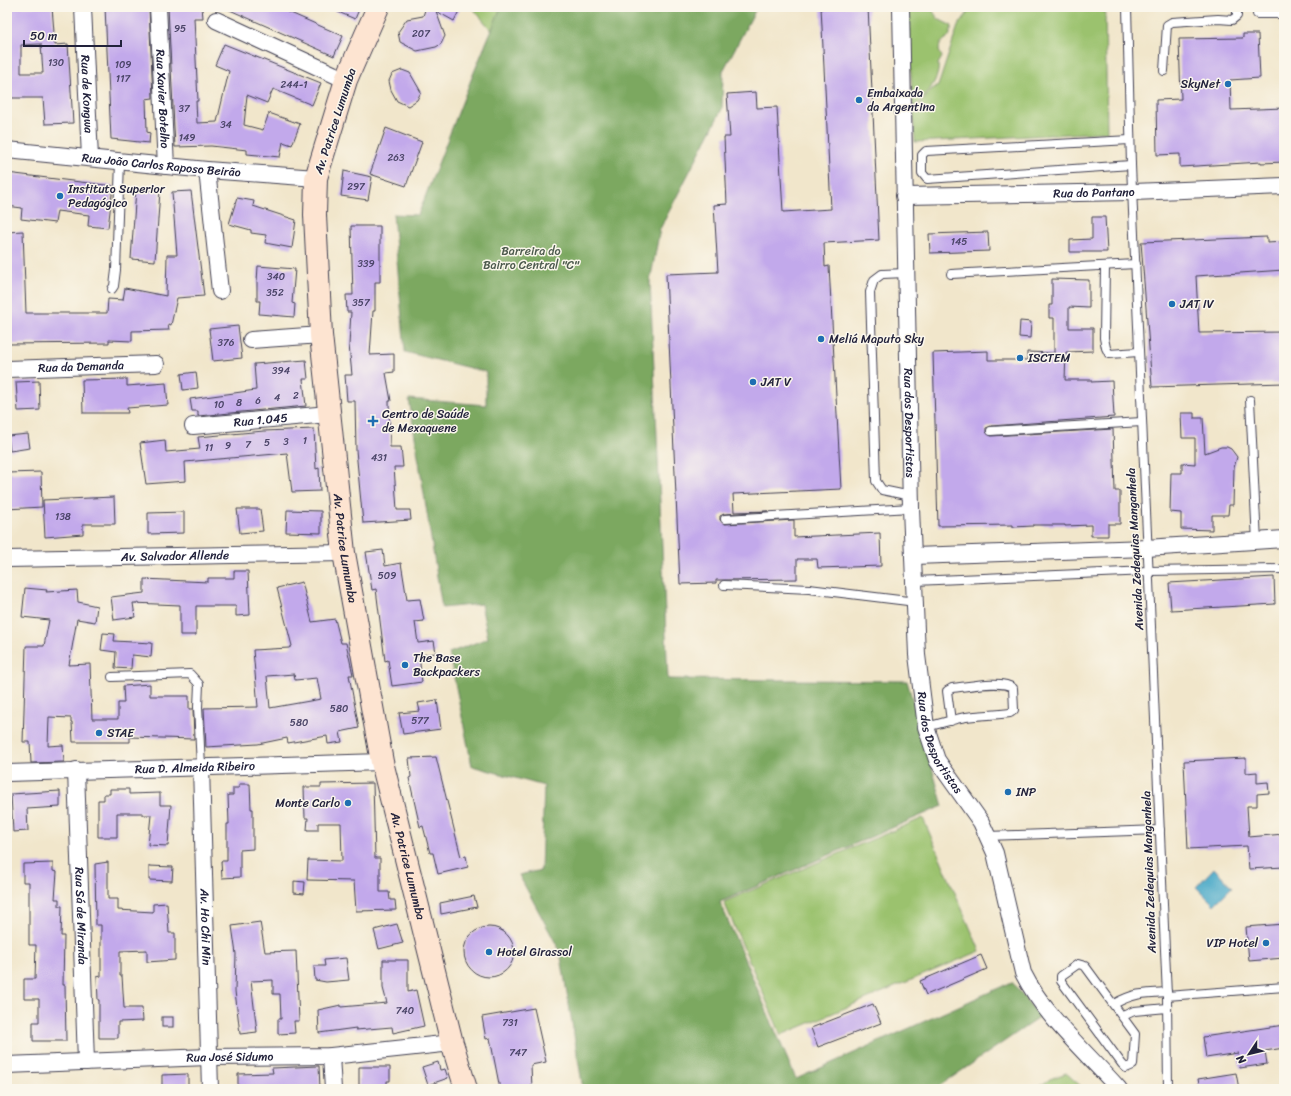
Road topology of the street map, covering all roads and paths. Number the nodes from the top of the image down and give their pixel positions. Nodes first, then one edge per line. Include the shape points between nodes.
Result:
1 (84, 7) edge
2 (158, 7) edge
3 (378, 7) edge
4 (901, 7) edge
5 (1127, 7) edge
6 (1236, 7) edge
7 (1256, 14) dead end
8 (1284, 14) edge
9 (216, 20) dead end
10 (1164, 72) dead end
11 (346, 80) junction
12 (1130, 140) junction
13 (7, 150) edge
14 (90, 158) junction
15 (120, 162) junction
16 (166, 166) junction
17 (1131, 166) junction
18 (206, 170) junction
19 (316, 178) junction
20 (1284, 186) edge
21 (1133, 192) junction
22 (904, 196) junction
23 (1136, 264) junction
24 (1105, 266) junction
25 (906, 273) junction
26 (951, 274) dead end
27 (112, 289) dead end
28 (220, 291) dead end
29 (322, 335) junction
30 (251, 340) dead end
31 (1139, 352) junction
32 (156, 364) dead end
33 (7, 369) edge
34 (1250, 400) dead end
35 (328, 414) junction
36 (1142, 422) junction
37 (193, 426) dead end
38 (990, 431) dead end
39 (911, 502) junction
40 (725, 519) dead end
41 (1284, 539) edge
42 (1257, 542) junction
43 (1146, 548) junction
44 (344, 553) junction
45 (914, 556) junction
46 (7, 559) edge
47 (1284, 568) edge
48 (1148, 571) junction
49 (916, 581) junction
50 (724, 585) dead end
51 (916, 602) junction
52 (112, 677) dead end
53 (951, 721) junction
54 (926, 727) junction
55 (382, 762) junction
56 (201, 766) junction
57 (76, 770) junction
58 (7, 773) edge
59 (984, 829) junction
60 (1160, 830) junction
61 (1284, 987) edge
62 (1167, 994) junction
63 (1114, 1004) junction
64 (1167, 1008) junction
65 (1123, 1016) junction
66 (452, 1043) junction
67 (331, 1056) junction
68 (208, 1057) junction
69 (86, 1062) junction
70 (7, 1065) edge
71 (210, 1089) edge
72 (333, 1089) edge
73 (466, 1089) edge
74 (1119, 1089) edge
75 (1168, 1089) edge

1 - 14 street, Rua de Kongwa
2 - 16 street, Rua Xavier Botelho
3 - 11 main road, Av. Patrice Lumumba
4 - 22 street, Rua dos Desportistas
5 - 12 lane, Avenida Zedequias Manganhela
6 - 10 lane via 1237,16 1232,20 1172,22 1167,25
7 - 8 lane
9 - 11 street
11 - 19 main road, Av. Patrice Lumumba
12 - 17 lane, Avenida Zedequias Manganhela
12 - 17 lane via 926,151 922,155 922,173 927,179
13 - 14 street, Rua João Carlos Raposo Beirão
14 - 15 street, Rua João Carlos Raposo Beirão
15 - 16 street, Rua João Carlos Raposo Beirão
15 - 27 lane
16 - 18 street, Rua João Carlos Raposo Beirão
17 - 21 lane, Avenida Zedequias Manganhela
18 - 19 street, Rua João Carlos Raposo Beirão
18 - 28 street
19 - 29 main road, Av. Patrice Lumumba via 315,214
20 - 21 street, Rua do Pantano
21 - 22 street, Rua do Pantano
21 - 23 lane, Avenida Zedequias Manganhela
22 - 25 street, Rua dos Desportistas
23 - 24 lane
23 - 31 lane, Avenida Zedequias Manganhela
24 - 26 lane
24 - 31 lane via 1106,348 1109,354
25 - 39 street, Rua dos Desportistas
25 - 39 lane via 882,274 874,280 870,292 876,481 882,490
29 - 30 street
29 - 35 main road, Av. Patrice Lumumba
31 - 36 lane, Avenida Zedequias Manganhela
32 - 33 street, Rua da Demanda
34 - 42 lane
35 - 37 street, Rua 1.045
35 - 44 main road, Av. Patrice Lumumba
36 - 38 lane
36 - 43 lane, Avenida Zedequias Manganhela
39 - 40 lane
39 - 45 street, Rua dos Desportistas
41 - 42 street
42 - 43 street
43 - 45 street
43 - 48 lane, Avenida Zedequias Manganhela
44 - 46 street, Av. Salvador Allende
44 - 55 main road, Av. Patrice Lumumba
45 - 49 street, Rua dos Desportistas
47 - 48 lane
48 - 49 lane
48 - 60 lane, Avenida Zedequias Manganhela
49 - 51 street, Rua dos Desportistas
50 - 51 lane via 809,590
51 - 54 street, Rua dos Desportistas via 917,655
52 - 56 lane via 170,674 194,676 199,684
53 - 53 lane via 1010,713 1014,710 1013,688 1009,685 994,684 952,688 947,691
53 - 54 lane
54 - 59 street, Rua dos Desportistas via 938,760
55 - 56 street, Rua D. Almeida Ribeiro
55 - 66 main road, Av. Patrice Lumumba
56 - 57 street, Rua D. Almeida Ribeiro
56 - 68 street, Av. Ho Chi Min
57 - 58 street, Rua D. Almeida Ribeiro
57 - 69 street, Rua Sá de Miranda
59 - 60 lane
59 - 74 street, Rua dos Desportistas via 995,853 1024,973 1032,989 1043,1006
60 - 62 lane, Avenida Zedequias Manganhela
61 - 62 lane
62 - 63 lane via 1139,993
62 - 64 lane, Avenida Zedequias Manganhela
63 - 65 lane
63 - 65 lane via 1085,966 1078,964 1061,976 1061,981 1126,1068 1133,1065 1135,1034
64 - 65 lane via 1134,1011
64 - 75 lane, Avenida Zedequias Manganhela
66 - 67 street, Rua José Sidumo
66 - 73 main road, Av. Patrice Lumumba
67 - 68 street, Rua José Sidumo
67 - 72 street
68 - 69 street, Rua José Sidumo
68 - 71 street, Av. Ho Chi Min
69 - 70 street, Rua José Sidumo

